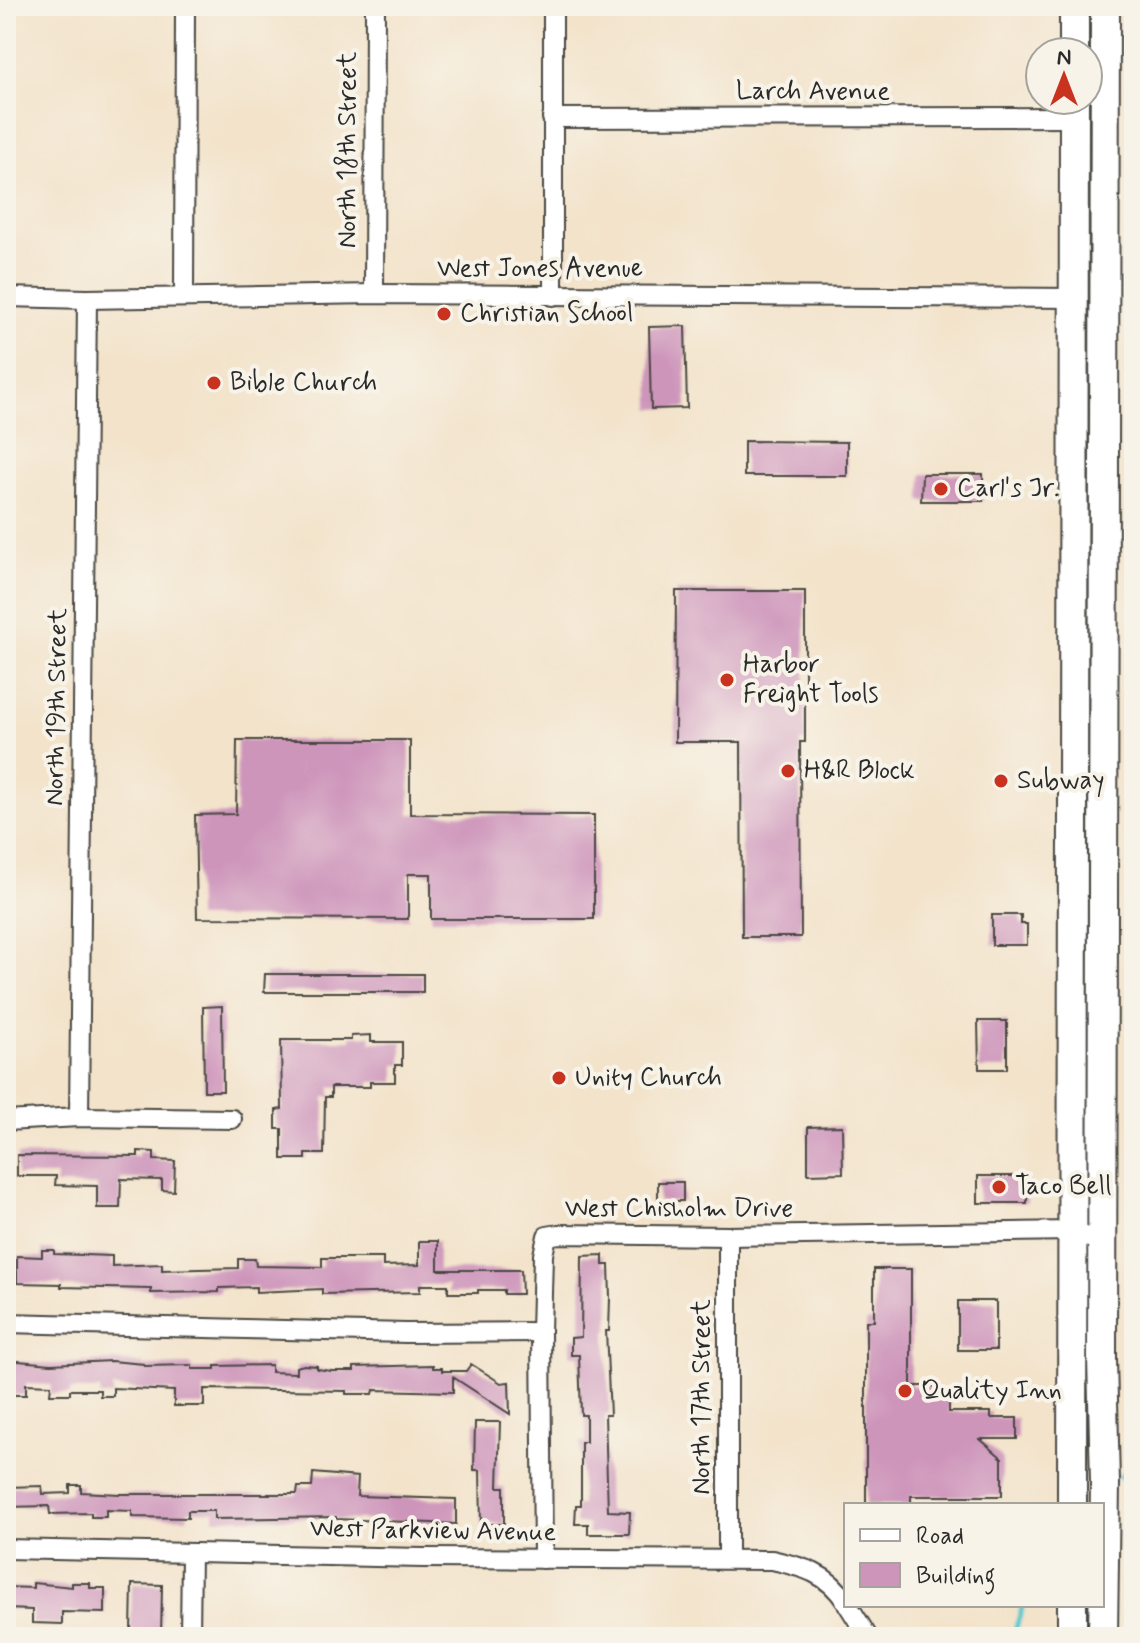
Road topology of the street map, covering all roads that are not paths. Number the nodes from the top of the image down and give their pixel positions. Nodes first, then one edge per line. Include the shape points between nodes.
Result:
1 (185, 6) edge
2 (375, 6) edge
3 (553, 6) edge
4 (1074, 6) edge
5 (1105, 6) edge
6 (1074, 36) edge
7 (1024, 109) edge
8 (1074, 116) edge
9 (552, 118) junction
10 (1074, 247) junction
11 (1105, 247) junction
12 (374, 294) junction
13 (184, 296) junction
14 (553, 296) junction
15 (6, 297) edge
16 (1074, 298) junction
17 (87, 299) junction
18 (1074, 515) junction
19 (1105, 515) junction
20 (79, 1117) junction
21 (232, 1119) dead end
22 (6, 1121) edge
23 (1073, 1231) junction
24 (728, 1236) junction
25 (1104, 1244) junction
26 (6, 1323) edge
27 (541, 1332) junction
28 (1072, 1503) edge
29 (6, 1549) edge
30 (191, 1553) junction
31 (728, 1558) junction
32 (543, 1559) junction
33 (1104, 1560) edge
34 (844, 1600) edge
35 (849, 1607) edge
36 (1072, 1607) edge
37 (1103, 1607) edge
38 (190, 1637) edge
39 (868, 1637) edge
40 (1072, 1637) edge
41 (1103, 1637) edge

1 - 13 street
2 - 12 street, North 18th Street
3 - 9 street
4 - 6 main road
5 - 11 main road
7 - 9 street, Larch Avenue
8 - 10 main road
9 - 14 street
10 - 11 main road
10 - 16 main road
11 - 19 main road
12 - 13 street, West Jones Avenue
12 - 14 street, West Jones Avenue
13 - 17 street, West Jones Avenue
14 - 16 street, West Jones Avenue
15 - 17 street, West Jones Avenue
16 - 18 main road
17 - 20 street, North 19th Street
18 - 19 main road
18 - 23 main road
19 - 25 main road
20 - 21 street
20 - 22 street
23 - 24 street, West Chisholm Drive
23 - 25 street, West Chisholm Drive
23 - 28 main road
24 - 27 street, West Chisholm Drive via 547,1236
24 - 31 street, North 17th Street
25 - 33 main road
26 - 27 street
27 - 32 street
29 - 30 street, West Parkview Avenue
30 - 32 street, West Parkview Avenue
30 - 38 street
31 - 32 street, West Parkview Avenue
31 - 34 street, West Parkview Avenue via 803,1567 827,1580
35 - 39 street, West Parkview Avenue
36 - 40 main road
37 - 41 main road

